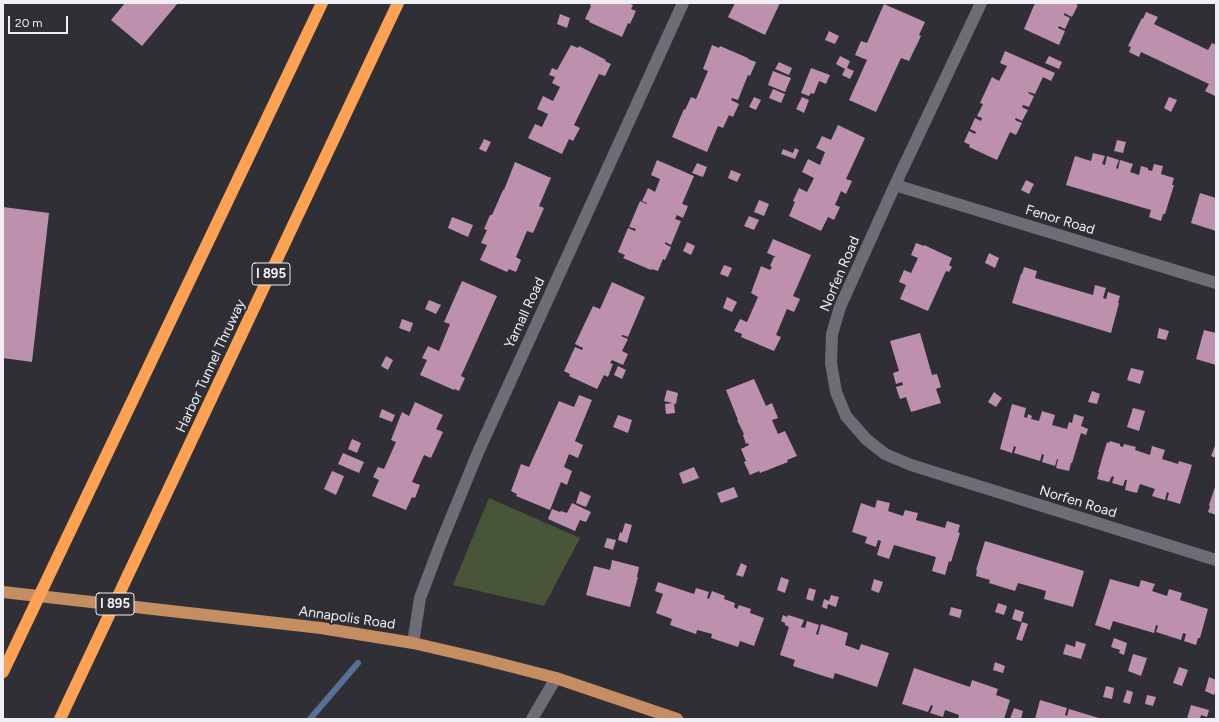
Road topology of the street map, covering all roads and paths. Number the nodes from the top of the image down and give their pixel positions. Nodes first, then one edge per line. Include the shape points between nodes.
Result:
1 (322, 3) edge
2 (398, 3) edge
3 (684, 3) edge
4 (981, 3) edge
5 (895, 185) junction
6 (1216, 283) edge
7 (1216, 560) edge
8 (3, 592) edge
9 (413, 643) junction
10 (3, 672) edge
11 (556, 678) junction
12 (60, 719) edge
13 (532, 719) edge
14 (677, 719) edge

1 - 10 highway
2 - 12 highway, Harbor Tunnel Thruway / I 895
3 - 9 street, Yarnall Road via 479,450 420,598
4 - 5 street, Norfen Road
5 - 6 street, Fenor Road
5 - 7 street, Norfen Road via 840,307 832,334 831,363 834,384 846,416 866,439 885,454 911,465
8 - 9 main road, Annapolis Road via 321,628
9 - 11 main road, Annapolis Road
11 - 13 street
11 - 14 main road, Annapolis Road

